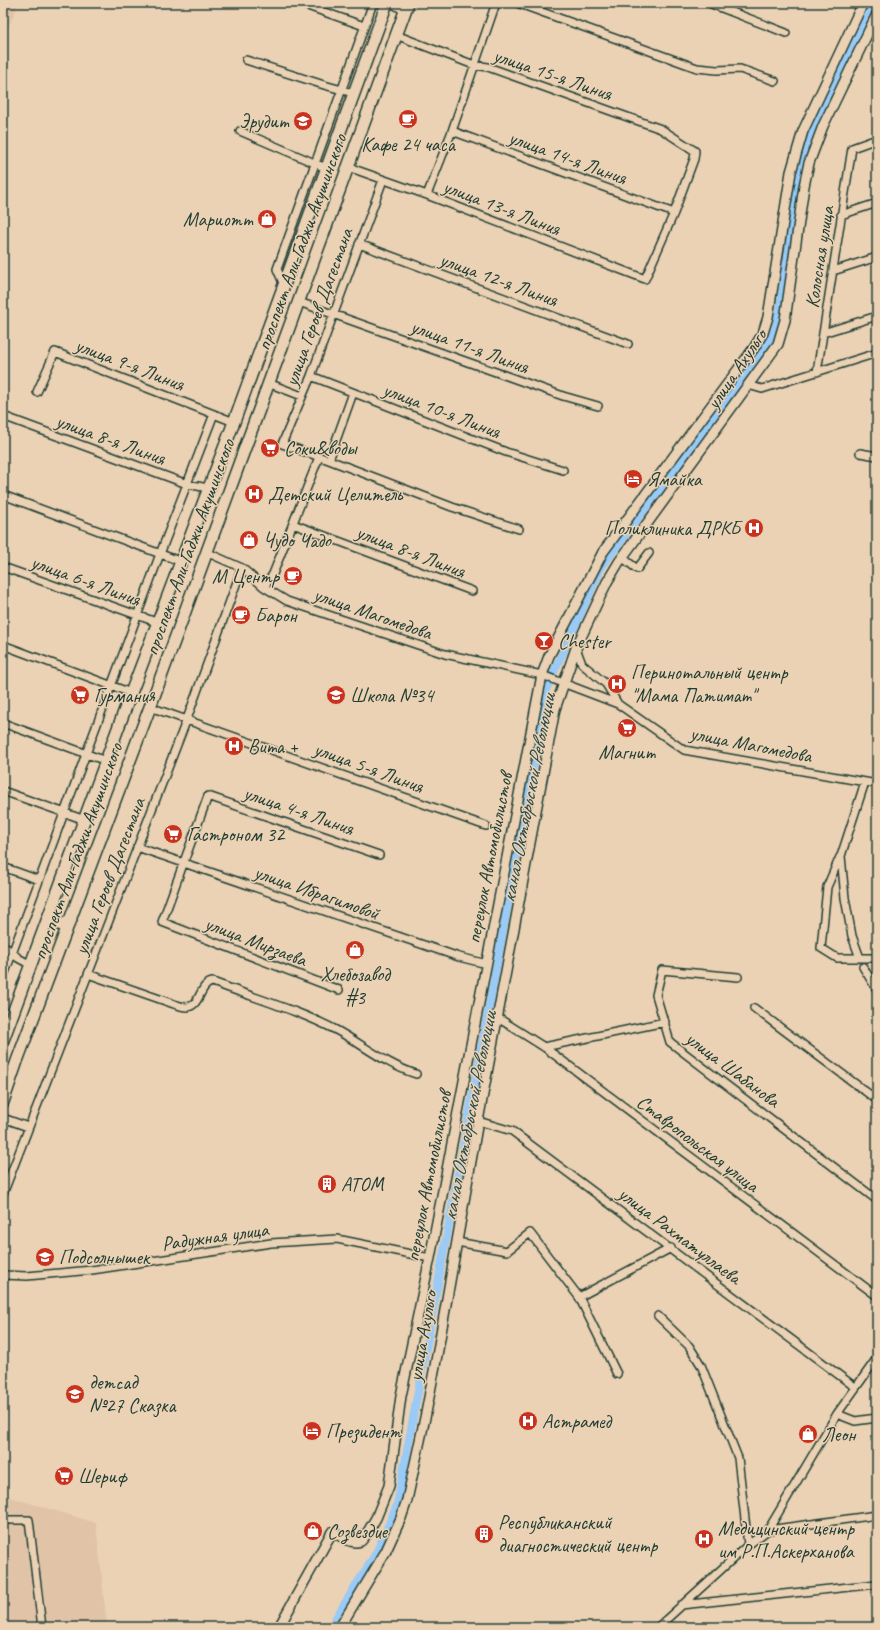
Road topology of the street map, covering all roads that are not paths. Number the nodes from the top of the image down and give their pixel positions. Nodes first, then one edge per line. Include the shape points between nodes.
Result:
1 (299, 3) edge
2 (373, 3) edge
3 (387, 3) edge
4 (395, 3) edge
5 (407, 3) edge
6 (496, 3) edge
7 (517, 3) edge
8 (708, 3) edge
9 (863, 3) edge
10 (877, 14) edge
11 (364, 26) junction
12 (786, 33) dead end
13 (396, 35) junction
14 (246, 60) dead end
15 (474, 65) junction
16 (775, 81) dead end
17 (342, 90) junction
18 (353, 93) junction
19 (452, 130) junction
20 (240, 131) dead end
21 (877, 139) edge
22 (315, 163) junction
23 (348, 167) junction
24 (326, 168) junction
25 (383, 180) junction
26 (427, 195) junction
27 (877, 204) edge
28 (674, 213) junction
29 (841, 215) junction
30 (359, 244) junction
31 (877, 257) edge
32 (833, 271) junction
33 (284, 285) junction
34 (301, 296) junction
35 (333, 314) junction
36 (877, 316) edge
37 (823, 333) junction
38 (628, 344) dead end
39 (877, 353) edge
40 (817, 372) junction
41 (311, 376) junction
42 (268, 383) junction
43 (748, 385) junction
44 (37, 392) dead end
45 (353, 393) junction
46 (302, 396) junction
47 (598, 406) dead end
48 (214, 414) junction
49 (3, 416) edge
50 (234, 422) junction
51 (860, 453) dead end
52 (877, 456) edge
53 (319, 457) junction
54 (329, 460) junction
55 (563, 470) dead end
56 (187, 484) junction
57 (208, 488) junction
58 (3, 495) edge
59 (293, 524) junction
60 (519, 529) dead end
61 (206, 552) junction
62 (649, 553) dead end
63 (160, 554) junction
64 (623, 558) junction
65 (182, 562) junction
66 (3, 567) edge
67 (242, 568) junction
68 (264, 587) junction
69 (472, 591) dead end
70 (138, 615) junction
71 (159, 623) junction
72 (3, 645) edge
73 (576, 648) junction
74 (542, 675) junction
75 (561, 682) junction
76 (111, 685) junction
77 (131, 693) junction
78 (618, 704) junction
79 (150, 707) junction
80 (187, 719) junction
81 (3, 723) edge
82 (86, 753) junction
83 (106, 761) junction
84 (865, 782) junction
85 (877, 784) edge
86 (3, 791) edge
87 (65, 813) junction
88 (85, 820) junction
89 (486, 826) dead end
90 (137, 847) junction
91 (379, 855) dead end
92 (841, 856) junction
93 (183, 863) junction
94 (3, 867) edge
95 (39, 880) junction
96 (51, 913) junction
97 (71, 920) junction
98 (3, 946) edge
99 (12, 952) junction
100 (860, 958) junction
101 (877, 958) edge
102 (487, 964) junction
103 (31, 965) junction
104 (863, 967) dead end
105 (88, 974) junction
106 (738, 977) dead end
107 (3, 978) edge
108 (338, 990) dead end
109 (877, 990) edge
110 (754, 1008) dead end
111 (498, 1018) junction
112 (664, 1022) junction
113 (5, 1028) edge
114 (3, 1040) edge
115 (544, 1047) junction
116 (416, 1074) dead end
117 (877, 1100) edge
118 (3, 1102) edge
119 (3, 1118) edge
120 (478, 1121) junction
121 (28, 1127) junction
122 (3, 1194) edge
123 (877, 1200) edge
124 (457, 1242) junction
125 (670, 1248) junction
126 (430, 1258) junction
127 (3, 1275) edge
128 (877, 1296) edge
129 (578, 1298) junction
130 (658, 1316) dead end
131 (877, 1358) edge
132 (617, 1374) dead end
133 (855, 1387) junction
134 (837, 1414) junction
135 (877, 1418) edge
136 (877, 1515) edge
137 (3, 1520) edge
138 (768, 1530) junction
139 (748, 1545) junction
140 (877, 1584) edge
141 (681, 1605) junction
142 (42, 1627) edge
143 (279, 1627) edge
144 (340, 1627) edge
145 (658, 1627) edge

1 - 11 street
2 - 11 street
3 - 18 main road, проспект Али-Гаджи Акушинского
4 - 5 main road via 402,7
5 - 13 main road, проспект Али-Гаджи Акушинского
6 - 15 street
7 - 16 street via 697,68 740,69
8 - 12 street
9 - 74 main road, переулок Автомобилистов via 803,131 796,152 768,317 763,333 603,552 549,656
10 - 43 main road, улица Ахульго via 816,142 805,180 781,336
11 - 17 street
13 - 15 street, улица 15-я Линия
13 - 23 main road, проспект Али-Гаджи Акушинского
14 - 17 street
15 - 19 street
15 - 28 street, улица 15-я Линия via 488,67 661,129 695,151
17 - 18 street
17 - 22 street
18 - 24 main road, проспект Али-Гаджи Акушинского
19 - 26 street
19 - 28 street, улица 14-я Линия
20 - 22 street
21 - 29 street, Колосная улица via 852,148
22 - 24 street
22 - 33 street via 277,269
23 - 25 street, улица 13-я Линия
23 - 34 main road, проспект Али-Гаджи Акушинского
24 - 33 main road, проспект Али-Гаджи Акушинского
25 - 26 street, улица 13-я Линия
25 - 30 street, улица Героев Дагестана
26 - 28 street, улица 13-я Линия via 645,279
27 - 29 street
29 - 32 street, Колосная улица
30 - 35 street, улица Героев Дагестана
30 - 38 street, улица 12-я Линия
31 - 32 street
32 - 37 street, Колосная улица
33 - 34 main road via 294,281 300,283
33 - 50 main road, проспект Али-Гаджи Акушинского
34 - 35 street, улица 11-я Линия
34 - 42 main road, проспект Али-Гаджи Акушинского
35 - 41 street, улица Героев Дагестана
35 - 47 street, улица 11-я Линия via 563,396
36 - 37 street
37 - 40 street, Колосная улица
39 - 40 street
40 - 43 street via 762,389
41 - 45 street, улица 10-я Линия
41 - 46 street, улица Героев Дагестана
42 - 46 street
42 - 61 main road, проспект Али-Гаджи Акушинского
43 - 64 main road, улица Ахульго
44 - 48 street, улица 9-я Линия via 55,352
45 - 54 street
45 - 55 street, улица 10-я Линия via 506,452
46 - 53 street, улица Героев Дагестана via 282,444
48 - 50 street, улица 9-я Линия
48 - 56 street
49 - 56 street, улица 8-я Линия
50 - 57 main road, проспект Али-Гаджи Акушинского
51 - 52 street
53 - 54 street
53 - 59 street
54 - 60 street via 452,507
56 - 57 street, улица 8-я Линия
56 - 63 street
57 - 65 main road, проспект Али-Гаджи Акушинского
58 - 63 street
59 - 68 street via 273,574
59 - 69 street, улица 8-я Линия
61 - 67 street, улица Магомедова
61 - 79 main road, проспект Али-Гаджи Акушинского
62 - 64 street via 637,568
63 - 65 street
63 - 70 street
64 - 73 main road, улица Ахульго via 603,589
65 - 71 main road, проспект Али-Гаджи Акушинского
66 - 70 street, улица 6-я Линия
67 - 68 street, улица Магомедова
67 - 80 street, улица Героев Дагестана
68 - 74 street, улица Магомедова via 287,601 445,654
70 - 71 street, улица 6-я Линия
70 - 76 street
71 - 77 main road, проспект Али-Гаджи Акушинского
72 - 76 street
73 - 75 main road, улица Ахульго
73 - 78 street via 582,664 606,684
74 - 75 street, улица Магомедова
74 - 102 main road, переулок Автомобилистов
75 - 78 street, улица Магомедова
75 - 111 main road, улица Ахульго
76 - 77 street
76 - 82 street
77 - 83 main road, проспект Али-Гаджи Акушинского
78 - 84 street, улица Магомедова via 684,750
79 - 80 street, улица 5-я Линия
79 - 97 main road, проспект Али-Гаджи Акушинского
80 - 89 street, улица 5-я Линия
80 - 90 street, улица Героев Дагестана
81 - 82 street
82 - 83 street
82 - 87 street
83 - 88 main road, проспект Али-Гаджи Акушинского
84 - 85 street, улица Магомедова
84 - 92 street
86 - 87 street
87 - 88 street
87 - 95 street
88 - 96 main road, проспект Али-Гаджи Акушинского
90 - 93 street, улица Ибрагимовой
90 - 105 street, улица Героев Дагестана
91 - 93 street, улица 4-я Линия via 208,796
92 - 100 street via 852,936
92 - 100 street via 827,887 822,948 837,958
93 - 102 street, улица Ибрагимовой via 459,957
93 - 108 street, улица Мирзаева via 162,922
94 - 95 street
95 - 99 street
96 - 97 main road via 56,923 62,926
96 - 103 main road, проспект Али-Гаджи Акушинского
97 - 118 main road, проспект Али-Гаджи Акушинского
98 - 99 street
99 - 103 street
99 - 107 street
100 - 101 street
102 - 126 main road, переулок Автомобилистов
103 - 113 main road, проспект Али-Гаджи Акушинского
104 - 109 street
105 - 116 street via 187,1007 192,1006 206,985 213,982 337,1030 371,1052
105 - 121 street, улица Героев Дагестана
106 - 112 street, улица Шабанова via 662,970 656,995
110 - 117 street
111 - 115 street, Ставропольская улица
111 - 120 main road, улица Ахульго
112 - 115 street
112 - 123 street, улица Шабанова via 670,1042
113 - 114 main road, проспект Али-Гаджи Акушинского
115 - 128 street, Ставропольская улица
119 - 121 street
120 - 124 main road, улица Ахульго
120 - 125 street, улица Рахматуллаева via 512,1131
121 - 122 street, улица Героев Дагестана
124 - 129 street via 507,1251 530,1233
124 - 144 main road, улица Ахульго via 426,1414 407,1500 386,1551
125 - 129 street
125 - 133 street, улица Рахматуллаева
126 - 127 street, Радужная улица via 338,1239 271,1243 92,1270 27,1276
126 - 143 main road, переулок Автомобилистов via 401,1396 389,1486 376,1518 361,1541 350,1541 332,1532
129 - 132 street
130 - 139 street via 689,1346 701,1365 738,1458
131 - 133 street
133 - 134 street
134 - 135 street via 855,1421
134 - 138 street
136 - 138 street
137 - 142 street via 29,1520
138 - 139 street
139 - 141 street
140 - 141 street
141 - 145 street

